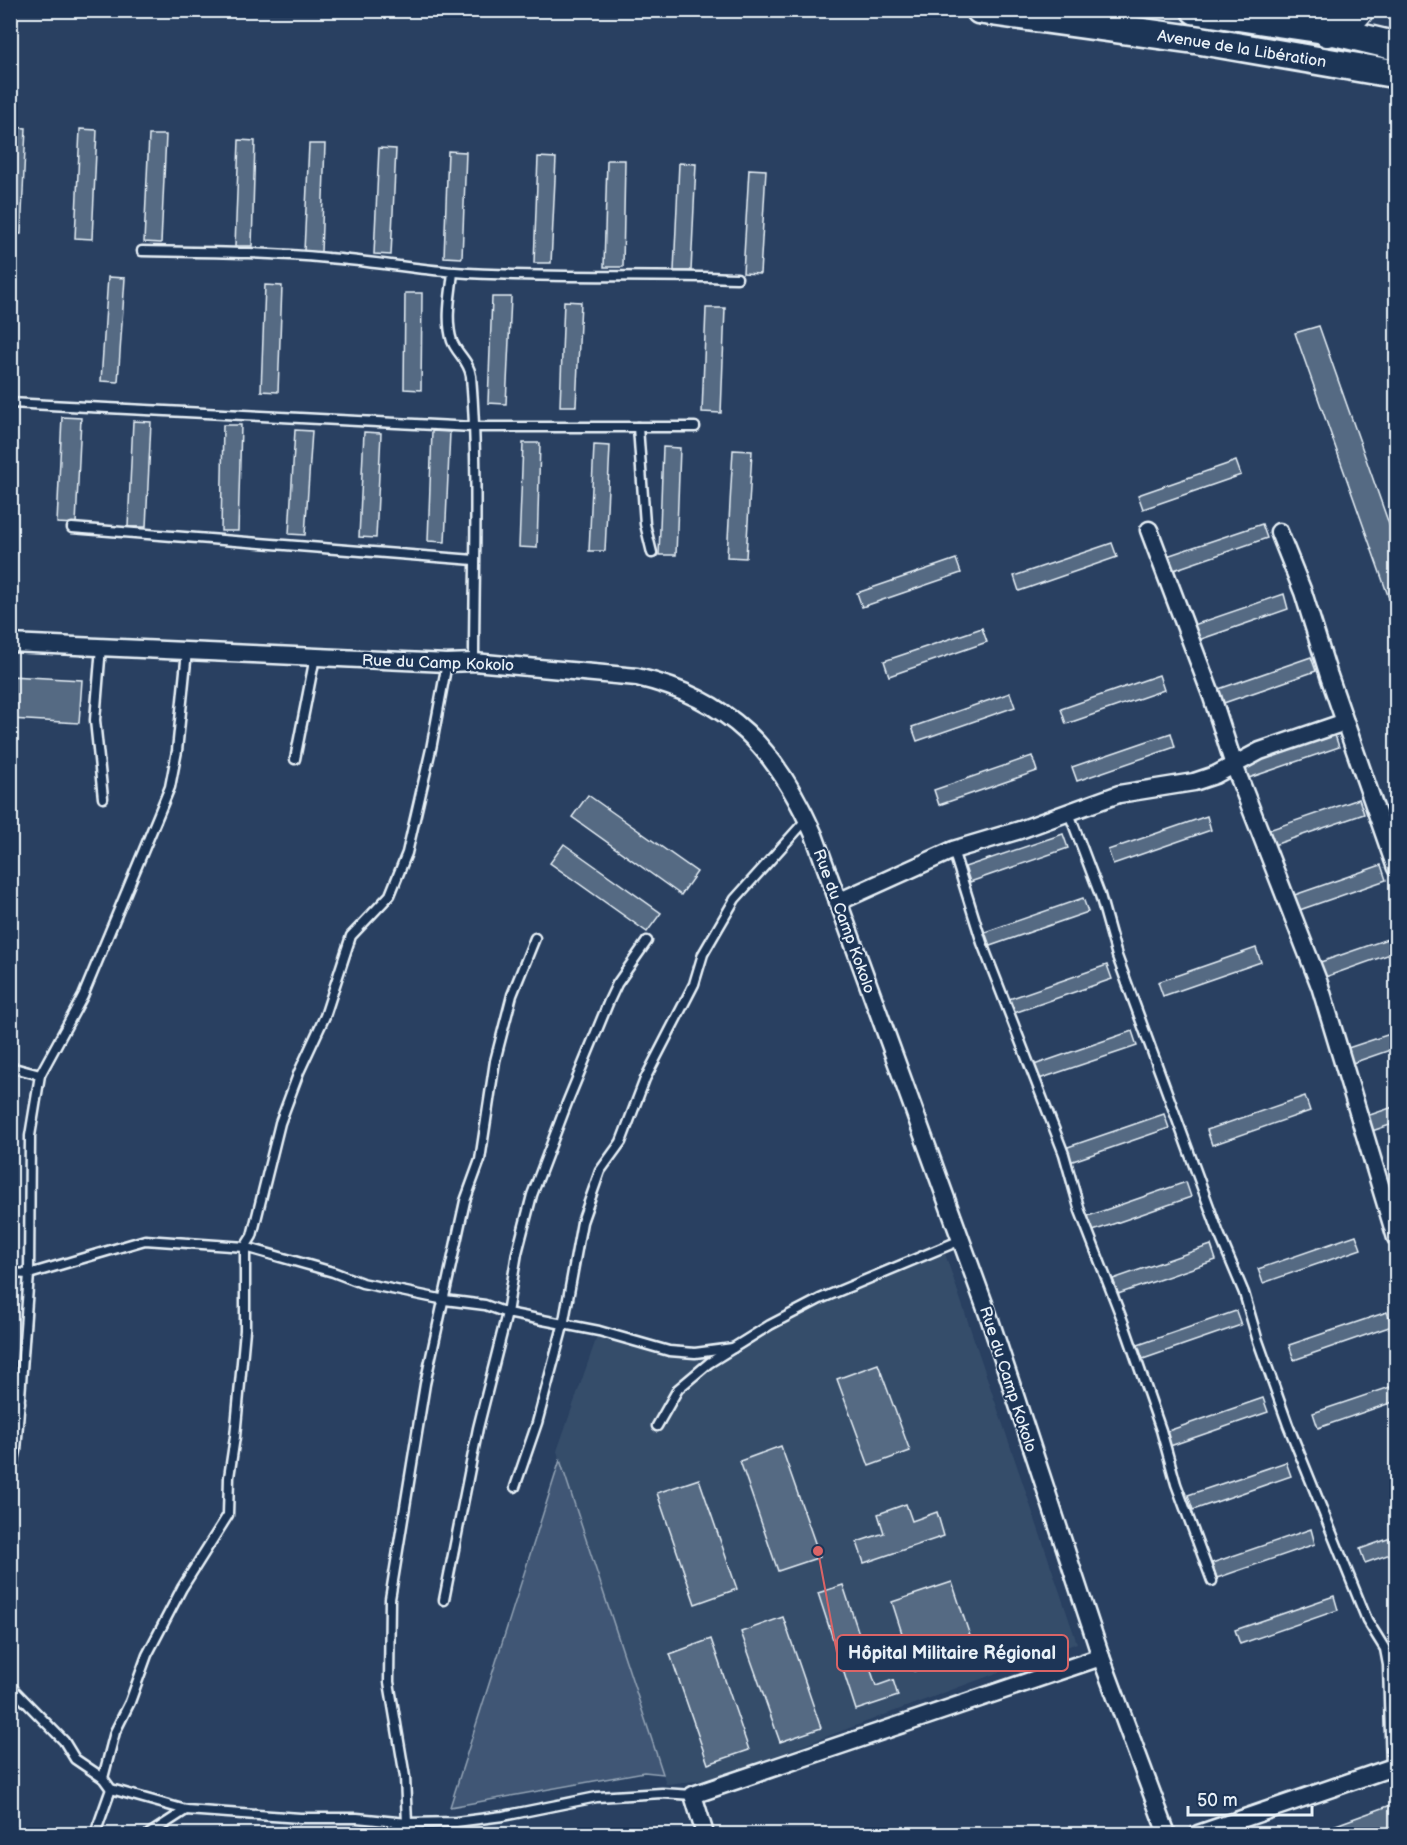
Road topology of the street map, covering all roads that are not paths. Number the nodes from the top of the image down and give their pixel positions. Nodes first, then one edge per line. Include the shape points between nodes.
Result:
1 (980, 10) edge
2 (1195, 10) edge
3 (1357, 10) edge
4 (1328, 30) junction
5 (1396, 46) edge
6 (1396, 74) edge
7 (142, 251) dead end
8 (453, 272) junction
9 (737, 278) dead end
10 (10, 403) edge
11 (473, 427) junction
12 (638, 427) junction
13 (695, 427) dead end
14 (72, 528) dead end
15 (1149, 530) dead end
16 (1279, 532) dead end
17 (652, 553) dead end
18 (474, 560) junction
19 (10, 643) edge
20 (101, 647) junction
21 (187, 651) junction
22 (315, 656) junction
23 (474, 662) junction
24 (447, 663) junction
25 (1345, 722) junction
26 (295, 759) dead end
27 (1234, 765) junction
28 (103, 798) dead end
29 (1069, 813) junction
30 (807, 819) junction
31 (953, 850) junction
32 (1396, 868) edge
33 (838, 902) junction
34 (536, 938) dead end
35 (647, 941) dead end
36 (10, 1067) edge
37 (40, 1075) junction
38 (1396, 1238) edge
39 (961, 1240) junction
40 (245, 1247) junction
41 (10, 1273) edge
42 (28, 1274) junction
43 (445, 1300) junction
44 (507, 1313) junction
45 (563, 1326) junction
46 (733, 1348) junction
47 (15, 1403) edge
48 (657, 1426) dead end
49 (10, 1480) edge
50 (515, 1487) dead end
51 (1212, 1581) dead end
52 (444, 1600) dead end
53 (1101, 1657) junction
54 (10, 1686) edge
55 (1394, 1767) edge
56 (103, 1778) junction
57 (111, 1789) junction
58 (693, 1795) junction
59 (186, 1810) junction
60 (407, 1823) junction
61 (94, 1834) edge
62 (149, 1834) edge
63 (705, 1834) edge
64 (1167, 1834) edge
65 (1198, 1834) edge

1 - 6 main road, Avenue de la Libération via 1198,40
2 - 4 main road, Avenue de la Libération
3 - 4 highway via 1348,20
4 - 5 main road, Avenue de la Libération
7 - 8 lane via 245,252
8 - 9 lane
8 - 11 lane via 448,326 452,341 471,373
10 - 11 lane
11 - 12 lane
11 - 18 lane
12 - 13 lane
12 - 17 lane via 645,524
14 - 18 lane
15 - 27 street
16 - 25 street
18 - 23 lane
19 - 20 street, Rue du Camp Kokolo
20 - 21 street, Rue du Camp Kokolo
20 - 28 lane via 95,720
21 - 22 street, Rue du Camp Kokolo
21 - 37 lane via 170,787 83,996
22 - 24 street, Rue du Camp Kokolo
22 - 26 lane
23 - 24 street, Rue du Camp Kokolo
23 - 30 street, Rue du Camp Kokolo via 637,677 686,692 732,718 759,743 780,768
24 - 40 lane via 404,862 390,895 351,936 325,1016 280,1124 252,1236
25 - 27 street via 1260,751
25 - 32 street
27 - 29 street via 1194,782 1119,794
27 - 38 street via 1320,987
29 - 31 street
29 - 55 lane via 1100,895 1117,956 1244,1293 1288,1425 1367,1620 1385,1649
30 - 33 street, Rue du Camp Kokolo
30 - 45 lane via 735,899 703,954 694,984 645,1079 621,1142 600,1171 582,1222
31 - 33 street
31 - 51 lane via 982,943 1064,1154 1080,1211 1124,1324
33 - 39 street, Rue du Camp Kokolo
34 - 43 lane via 512,995 495,1060 480,1160 465,1201
35 - 44 lane via 617,984 532,1195
36 - 37 lane
37 - 42 lane via 30,1136
39 - 46 lane via 820,1299
39 - 53 street, Rue du Camp Kokolo
40 - 42 lane via 145,1240
40 - 43 lane via 362,1282
40 - 56 lane via 245,1330 228,1515 182,1588 147,1655 115,1732
41 - 42 lane
42 - 47 lane
43 - 44 lane via 485,1305
43 - 60 lane via 425,1384 390,1599 389,1682 405,1777
44 - 45 lane
44 - 52 lane via 478,1428
45 - 46 lane via 599,1330 669,1351 695,1353
45 - 50 lane
46 - 48 lane via 678,1389
47 - 49 lane via 16,1451
53 - 58 street
53 - 64 street, Rue du Camp Kokolo
54 - 56 lane via 63,1741 75,1759
55 - 65 street
56 - 57 lane
57 - 59 lane
57 - 61 lane
58 - 60 lane via 597,1797 503,1816
58 - 63 street
59 - 60 lane
59 - 62 lane

